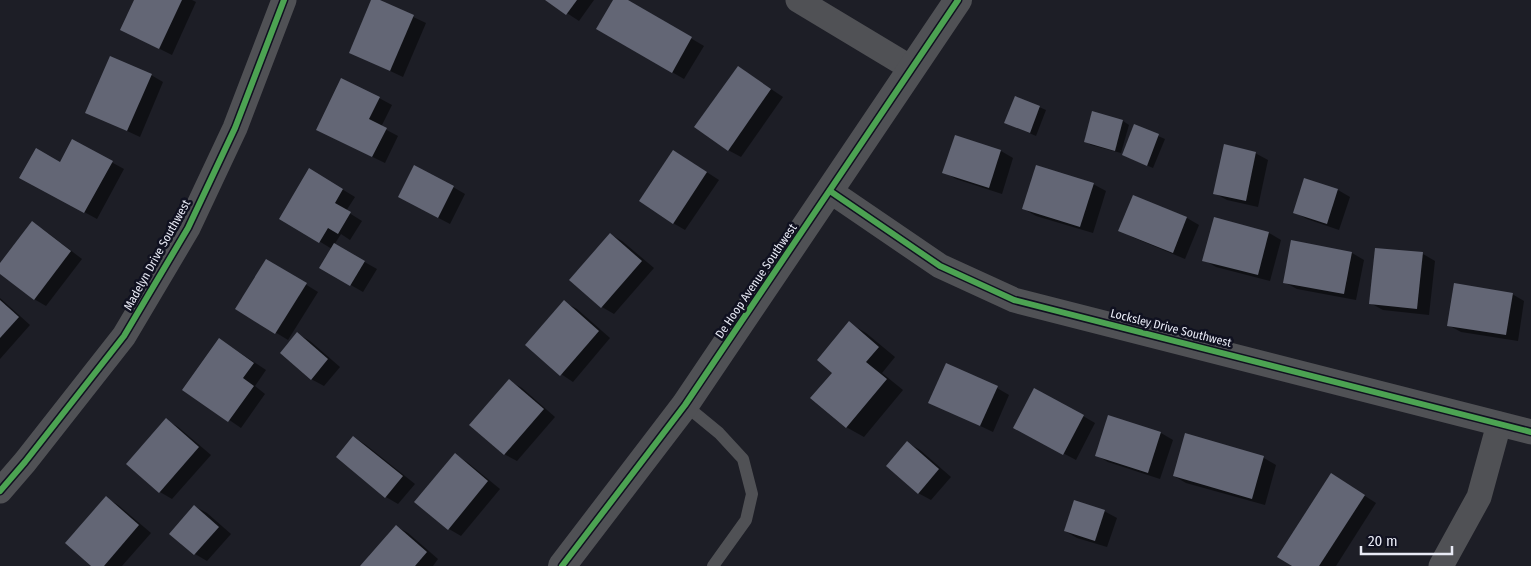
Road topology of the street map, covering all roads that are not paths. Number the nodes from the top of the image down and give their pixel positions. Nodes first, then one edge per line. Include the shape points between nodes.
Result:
1 (284, 0) edge
2 (798, 0) edge
3 (958, 0) edge
4 (911, 68) junction
5 (830, 191) junction
6 (686, 405) junction
7 (1499, 424) junction
8 (1531, 432) edge
9 (0, 491) edge
10 (562, 566) edge
11 (713, 566) edge
12 (1441, 566) edge

1 - 9 street, Madelyn Drive Southwest via 234,128 188,228 124,336
2 - 4 street
3 - 4 street, De Hoop Avenue Southwest
4 - 5 street, De Hoop Avenue Southwest
5 - 6 street, De Hoop Avenue Southwest
5 - 7 street, Locksley Drive Southwest via 940,266 1014,300
6 - 10 street, De Hoop Avenue Southwest
6 - 11 lane via 743,459 752,494 746,520
7 - 8 street, Locksley Drive Southwest
7 - 12 street via 1479,497

